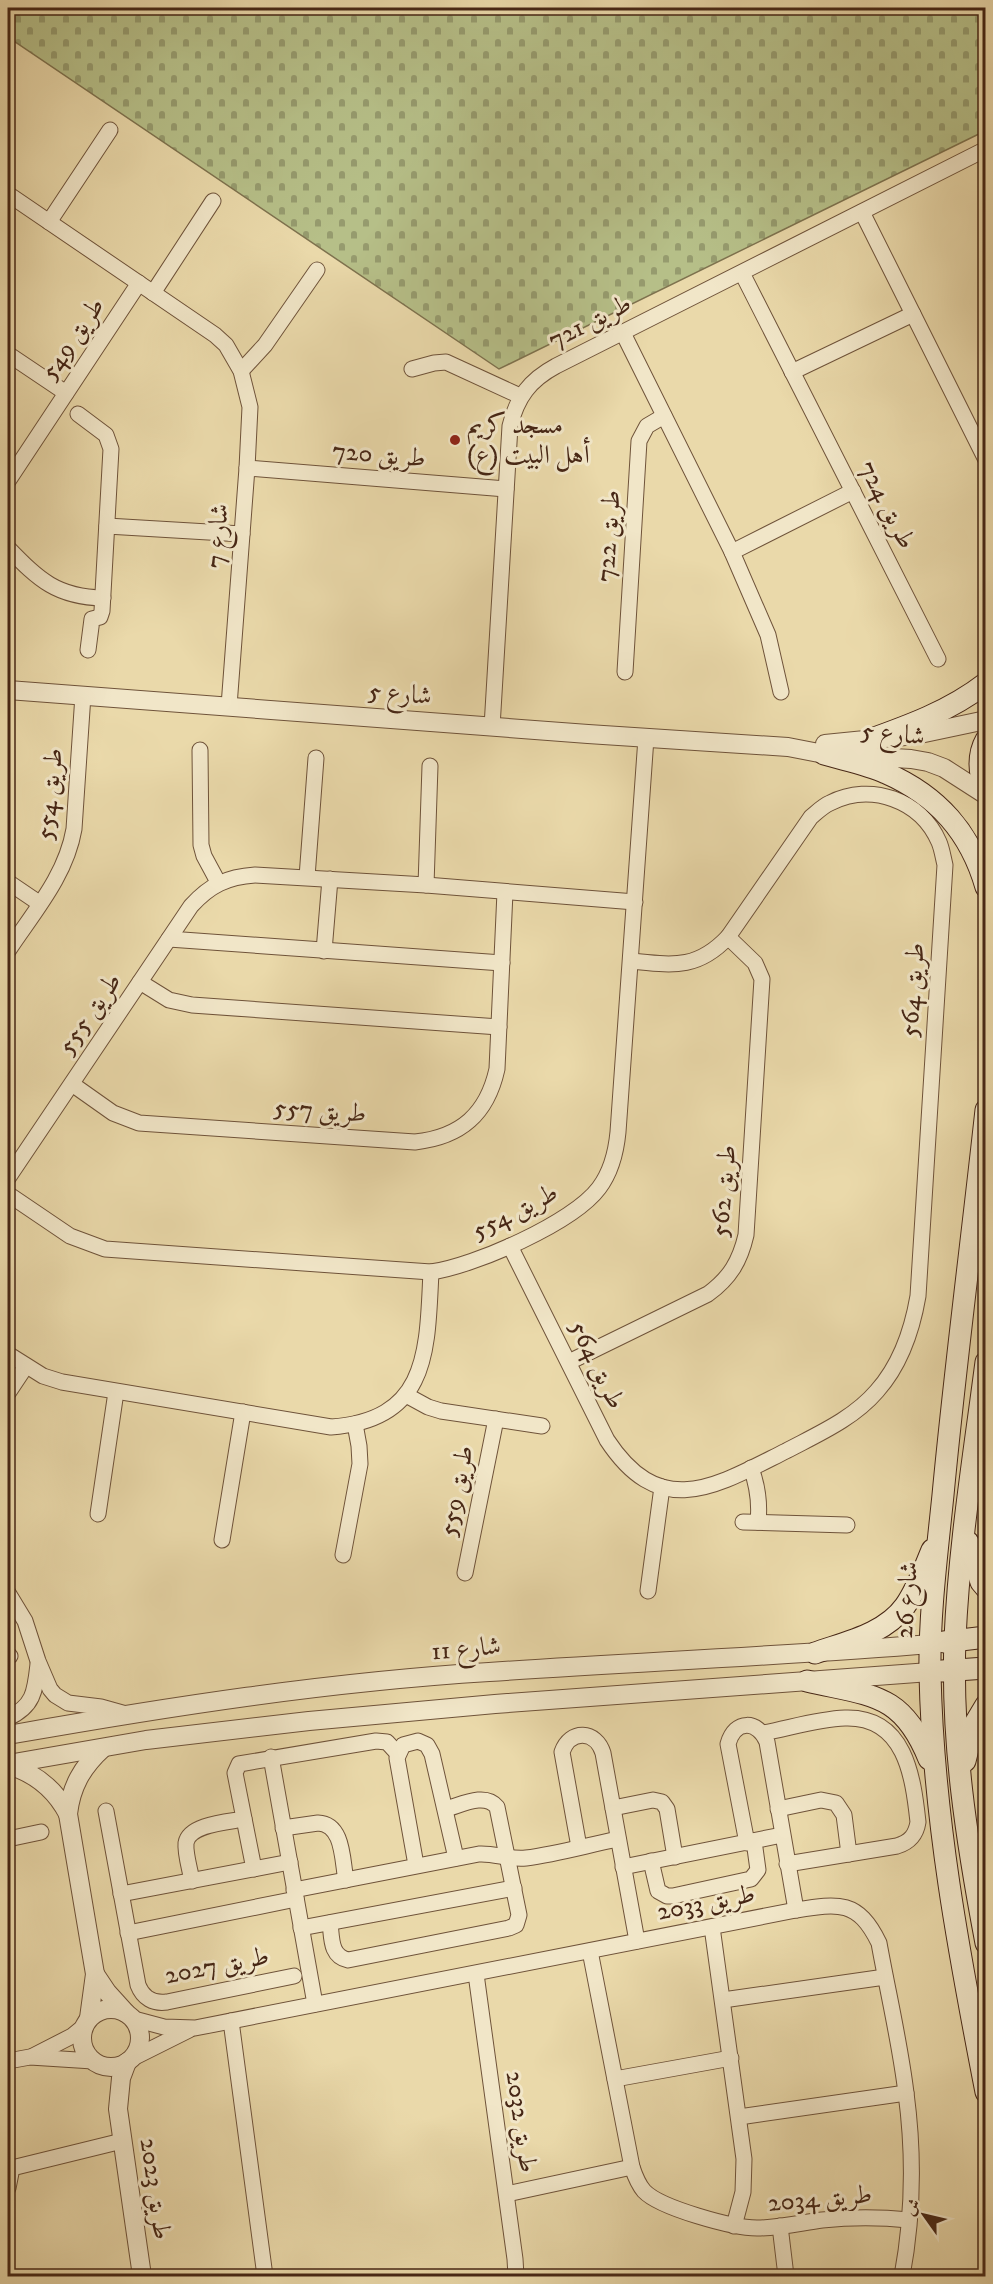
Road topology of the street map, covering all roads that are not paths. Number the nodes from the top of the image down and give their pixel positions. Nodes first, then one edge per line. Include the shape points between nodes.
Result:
1 (110, 130) dead end
2 (984, 155) edge
3 (8, 194) edge
4 (213, 201) dead end
5 (862, 212) junction
6 (49, 222) junction
7 (317, 270) dead end
8 (742, 273) junction
9 (139, 283) junction
10 (153, 293) junction
11 (913, 314) junction
12 (623, 333) junction
13 (8, 354) edge
14 (412, 369) dead end
15 (241, 371) junction
16 (792, 372) junction
17 (66, 393) junction
18 (520, 396) junction
19 (78, 414) dead end
20 (664, 416) junction
21 (980, 435) edge
22 (986, 460) edge
23 (247, 468) junction
24 (8, 481) edge
25 (506, 489) junction
26 (853, 491) junction
27 (107, 526) junction
28 (242, 534) junction
29 (8, 548) edge
30 (732, 552) junction
31 (103, 598) junction
32 (88, 650) dead end
33 (938, 659) dead end
34 (624, 672) dead end
35 (986, 682) edge
36 (8, 690) edge
37 (781, 692) dead end
38 (83, 695) junction
39 (229, 706) junction
40 (986, 720) edge
41 (492, 727) junction
42 (646, 738) junction
43 (986, 740) edge
44 (866, 741) junction
45 (788, 747) junction
46 (200, 750) dead end
47 (824, 754) junction
48 (316, 758) dead end
49 (430, 766) dead end
50 (986, 788) edge
51 (986, 795) edge
52 (307, 878) junction
53 (330, 879) junction
54 (8, 882) edge
55 (218, 882) junction
56 (426, 885) junction
57 (986, 887) edge
58 (505, 892) junction
59 (634, 902) junction
60 (39, 903) junction
61 (728, 937) junction
62 (169, 939) junction
63 (8, 951) edge
64 (324, 951) junction
65 (631, 961) junction
66 (502, 963) junction
67 (140, 982) junction
68 (499, 1027) junction
69 (72, 1084) junction
70 (986, 1110) edge
71 (8, 1178) edge
72 (8, 1194) edge
73 (510, 1246) junction
74 (431, 1272) junction
75 (8, 1354) edge
76 (569, 1362) junction
77 (986, 1362) edge
78 (26, 1366) junction
79 (116, 1392) junction
80 (8, 1394) edge
81 (406, 1395) junction
82 (243, 1412) junction
83 (496, 1419) junction
84 (355, 1424) junction
85 (542, 1426) dead end
86 (751, 1468) junction
87 (662, 1487) junction
88 (98, 1514) dead end
89 (847, 1525) dead end
90 (964, 1526) junction
91 (939, 1533) junction
92 (222, 1540) dead end
93 (343, 1555) dead end
94 (465, 1573) dead end
95 (986, 1588) edge
96 (648, 1591) dead end
97 (9, 1597) edge
98 (986, 1637) edge
99 (955, 1640) junction
100 (931, 1644) junction
101 (815, 1653) junction
102 (38, 1661) junction
103 (986, 1668) edge
104 (956, 1670) junction
105 (930, 1672) junction
106 (807, 1681) junction
107 (986, 1705) edge
108 (126, 1714) junction
109 (8, 1718) edge
110 (763, 1733) junction
111 (8, 1735) edge
112 (103, 1748) junction
113 (398, 1754) junction
114 (271, 1757) junction
115 (8, 1765) edge
116 (936, 1776) junction
117 (960, 1779) junction
118 (613, 1808) junction
119 (446, 1809) junction
120 (778, 1809) junction
121 (106, 1811) dead end
122 (68, 1814) junction
123 (244, 1819) junction
124 (283, 1828) junction
125 (41, 1832) dead end
126 (782, 1835) junction
127 (8, 1839) edge
128 (618, 1839) junction
129 (750, 1842) junction
130 (579, 1847) junction
131 (849, 1854) junction
132 (508, 1857) junction
133 (675, 1857) junction
134 (456, 1858) junction
135 (651, 1861) junction
136 (290, 1862) junction
137 (787, 1864) junction
138 (416, 1865) junction
139 (623, 1867) junction
140 (254, 1869) junction
141 (346, 1880) junction
142 (192, 1881) junction
143 (514, 1888) junction
144 (121, 1894) junction
145 (295, 1895) junction
146 (796, 1910) junction
147 (330, 1923) junction
148 (712, 1927) junction
149 (301, 1928) junction
150 (128, 1933) junction
151 (637, 1941) junction
152 (986, 1943) edge
153 (590, 1951) junction
154 (95, 1974) junction
155 (476, 1974) junction
156 (294, 1976) dead end
157 (885, 1977) junction
158 (723, 2000) junction
159 (315, 2004) junction
160 (130, 2016) junction
161 (231, 2021) junction
162 (86, 2023) junction
163 (195, 2028) junction
164 (30, 2057) junction
165 (731, 2058) junction
166 (130, 2060) junction
167 (8, 2061) edge
168 (93, 2061) junction
169 (615, 2079) junction
170 (986, 2092) edge
171 (906, 2093) junction
172 (118, 2109) junction
173 (739, 2117) junction
174 (122, 2141) junction
175 (632, 2167) junction
176 (8, 2188) edge
177 (507, 2194) junction
178 (909, 2220) junction
179 (734, 2226) junction
180 (780, 2226) junction
181 (142, 2277) edge
182 (265, 2277) edge
183 (516, 2277) edge
184 (786, 2277) edge
185 (902, 2277) edge

1 - 6 street
2 - 5 street, طريق 721
3 - 6 street, شارع 7
4 - 10 street
5 - 8 street, طريق 721
5 - 11 street
6 - 9 street, شارع 7
7 - 15 street via 265,345
8 - 12 street, طريق 721
8 - 16 street, طريق 724
9 - 10 street, شارع 7
9 - 17 street, طريق 549
10 - 15 street, شارع 7 via 216,335
11 - 16 street
11 - 21 street
12 - 18 street, طريق 721 via 542,374
12 - 20 street
13 - 17 street
14 - 18 street via 446,362
15 - 23 street, شارع 7 via 250,407
16 - 26 street, طريق 724
17 - 24 street, طريق 549
18 - 25 street, طريق 721 via 510,426
19 - 27 street, طريق 549 via 106,435 111,444
20 - 30 street
20 - 34 street, طريق 722 via 647,426 639,441
21 - 22 street
23 - 25 street, طريق 720
23 - 28 street, شارع 7
25 - 41 street, طريق 721
26 - 30 street
26 - 33 street, طريق 724
27 - 28 street
27 - 31 street, طريق 549
28 - 39 street, شارع 7
29 - 31 street via 41,581 55,589
30 - 37 street via 768,635
31 - 32 street, طريق 549 via 101,615 91,620
35 - 44 main road via 924,720
36 - 38 street, شارع 5
38 - 39 street, شارع 5
38 - 60 street, طريق 554 via 70,851
39 - 41 street, شارع 5
40 - 44 street, شارع 5
41 - 42 street, شارع 5
42 - 45 street, شارع 5
42 - 59 street, طريق 554
43 - 50 main road via 980,763
44 - 45 street, شارع 5
45 - 47 street, شارع 5
46 - 55 street via 201,845
47 - 51 street, شارع 5 via 928,762
47 - 57 main road via 885,773 924,795 954,821
48 - 52 street
49 - 56 street
52 - 53 street, طريق 555
52 - 55 street, طريق 555 via 255,875
53 - 56 street, طريق 555
53 - 64 street
54 - 60 street
55 - 62 street, طريق 555 via 203,892
56 - 58 street, طريق 555
58 - 59 street, طريق 555
58 - 66 street, طريق 557
59 - 65 street, طريق 554
60 - 63 street, طريق 554
61 - 65 street, طريق 564 via 717,950 685,964
61 - 76 street, طريق 562 via 755,963 762,979 742,1253 723,1283 708,1294
61 - 86 street, طريق 564 via 794,839 811,817 829,803 850,795 872,793 894,798 913,808 940,843 945,865 914,1322 893,1370 858,1410
62 - 64 street
62 - 67 street, طريق 555
64 - 66 street
65 - 73 street, طريق 554 via 616,1153 609,1172 584,1204
66 - 68 street, طريق 557
67 - 68 street via 169,999 192,1005
67 - 69 street, طريق 555
68 - 69 street, طريق 557 via 497,1069 486,1101 463,1126 432,1140 139,1123 114,1113
69 - 71 street, طريق 555
70 - 91 main road, شارع 26
72 - 74 street, طريق 554 via 70,1236 105,1249
73 - 74 street, طريق 554
73 - 76 street, طريق 564
74 - 81 street via 428,1339 424,1358
75 - 78 street
76 - 87 street, طريق 564 via 621,1461 640,1477
77 - 90 main road, شارع 26
78 - 79 street via 62,1382
78 - 80 street
79 - 82 street
79 - 88 street
81 - 83 street, طريق 559 via 428,1407
81 - 84 street via 388,1411
82 - 84 street via 331,1426
82 - 92 street
83 - 85 street, طريق 559
83 - 94 street, طريق 559
84 - 93 street via 360,1464
86 - 87 street, طريق 564 via 706,1488
86 - 89 street via 758,1495 751,1522
87 - 96 street
90 - 95 main road via 974,1564
90 - 99 main road, شارع 26
91 - 100 main road, شارع 26
91 - 101 main road via 902,1611 874,1631
97 - 102 street via 25,1621
98 - 99 main road
99 - 100 main road
99 - 104 main road, شارع 26
100 - 101 street, شارع 11
100 - 105 main road, شارع 26
101 - 108 street, شارع 11 via 488,1672
102 - 108 street via 50,1689 61,1700
102 - 109 street via 32,1697 22,1710
103 - 104 main road
104 - 105 main road
104 - 117 main road, شارع 26
105 - 106 street
105 - 116 main road, شارع 26
106 - 112 street via 309,1721
106 - 116 main road via 878,1698 900,1711 918,1734
107 - 117 main road via 974,1725
108 - 111 street, شارع 11
110 - 120 street
110 - 129 street via 752,1725 743,1725 728,1743
110 - 131 street via 854,1718 884,1729 899,1744 909,1764 917,1829 903,1844
112 - 115 street
112 - 122 street via 81,1773
113 - 114 street via 392,1745 381,1741
113 - 119 street via 403,1745 412,1741 430,1749
113 - 138 street
114 - 123 street via 242,1762 235,1769
114 - 124 street
115 - 122 street via 40,1780
116 - 170 main road, شارع 26 via 951,1900
117 - 152 main road, شارع 26
118 - 128 street
118 - 130 street via 601,1745 587,1735 571,1738 565,1744 562,1760
118 - 133 street via 653,1800 662,1802 667,1809
119 - 132 street via 482,1800 494,1803
119 - 134 street
120 - 126 street
120 - 131 street via 821,1800 836,1803 844,1815
121 - 144 street, طريق 2027
122 - 154 street
123 - 140 street
123 - 142 street via 199,1828 192,1833 186,1845
124 - 136 street
124 - 141 street via 323,1823 332,1829 339,1839
125 - 127 street
126 - 129 street
126 - 137 street
128 - 130 street, طريق 2027
128 - 139 street
129 - 133 street
129 - 135 street via 758,1870 751,1879 673,1896 658,1891
130 - 132 street, طريق 2027 via 525,1858
131 - 137 street
132 - 134 street, طريق 2027 via 489,1853
132 - 143 street
133 - 135 street
134 - 138 street, طريق 2027
135 - 139 street
136 - 140 street
136 - 145 street
137 - 146 street
138 - 141 street, طريق 2027
139 - 151 street
140 - 142 street
141 - 145 street, طريق 2027
142 - 144 street
143 - 147 street, طريق 2027
143 - 147 street via 519,1915 513,1927 348,1960 334,1950
144 - 150 street, طريق 2027
145 - 149 street
145 - 150 street, طريق 2027
146 - 148 street, طريق 2033
146 - 157 street, طريق 2033 via 831,1905 846,1906 858,1913 871,1926 879,1943
147 - 149 street, طريق 2027
148 - 151 street, طريق 2033
148 - 158 street, طريق 2034
149 - 159 street
150 - 156 street, طريق 2027 via 138,1985 144,1996 154,2002
151 - 153 street, طريق 2033
153 - 155 street, طريق 2033
153 - 169 street, طريق 2034
154 - 160 street
154 - 162 street
155 - 159 street, طريق 2033
155 - 177 street, طريق 2032
157 - 158 street
157 - 171 street, طريق 2033
158 - 165 street, طريق 2034
159 - 161 street, طريق 2033
160 - 162 street via 107,2008
160 - 163 street, طريق 2033 via 164,2027
160 - 166 street via 141,2038
161 - 163 street, طريق 2033
161 - 182 street
162 - 164 street via 58,2044
162 - 168 street via 82,2043
163 - 166 street, طريق 2033
164 - 167 street
164 - 168 street
165 - 169 street
165 - 173 street, طريق 2034
166 - 168 street via 110,2067
166 - 172 street, طريق 2023 via 121,2078
168 - 172 street, طريق 2023
169 - 175 street, طريق 2034
171 - 173 street
171 - 178 street, طريق 2033 via 911,2158
172 - 174 street, طريق 2023
173 - 179 street, طريق 2034 via 744,2176
174 - 176 street via 12,2168
174 - 181 street, طريق 2023
175 - 177 street
175 - 179 street, طريق 2034 via 636,2180 657,2201
177 - 183 street, طريق 2032
178 - 180 street, طريق 2034 via 853,2218
178 - 185 street, طريق 2033
179 - 180 street, طريق 2034
180 - 184 street

